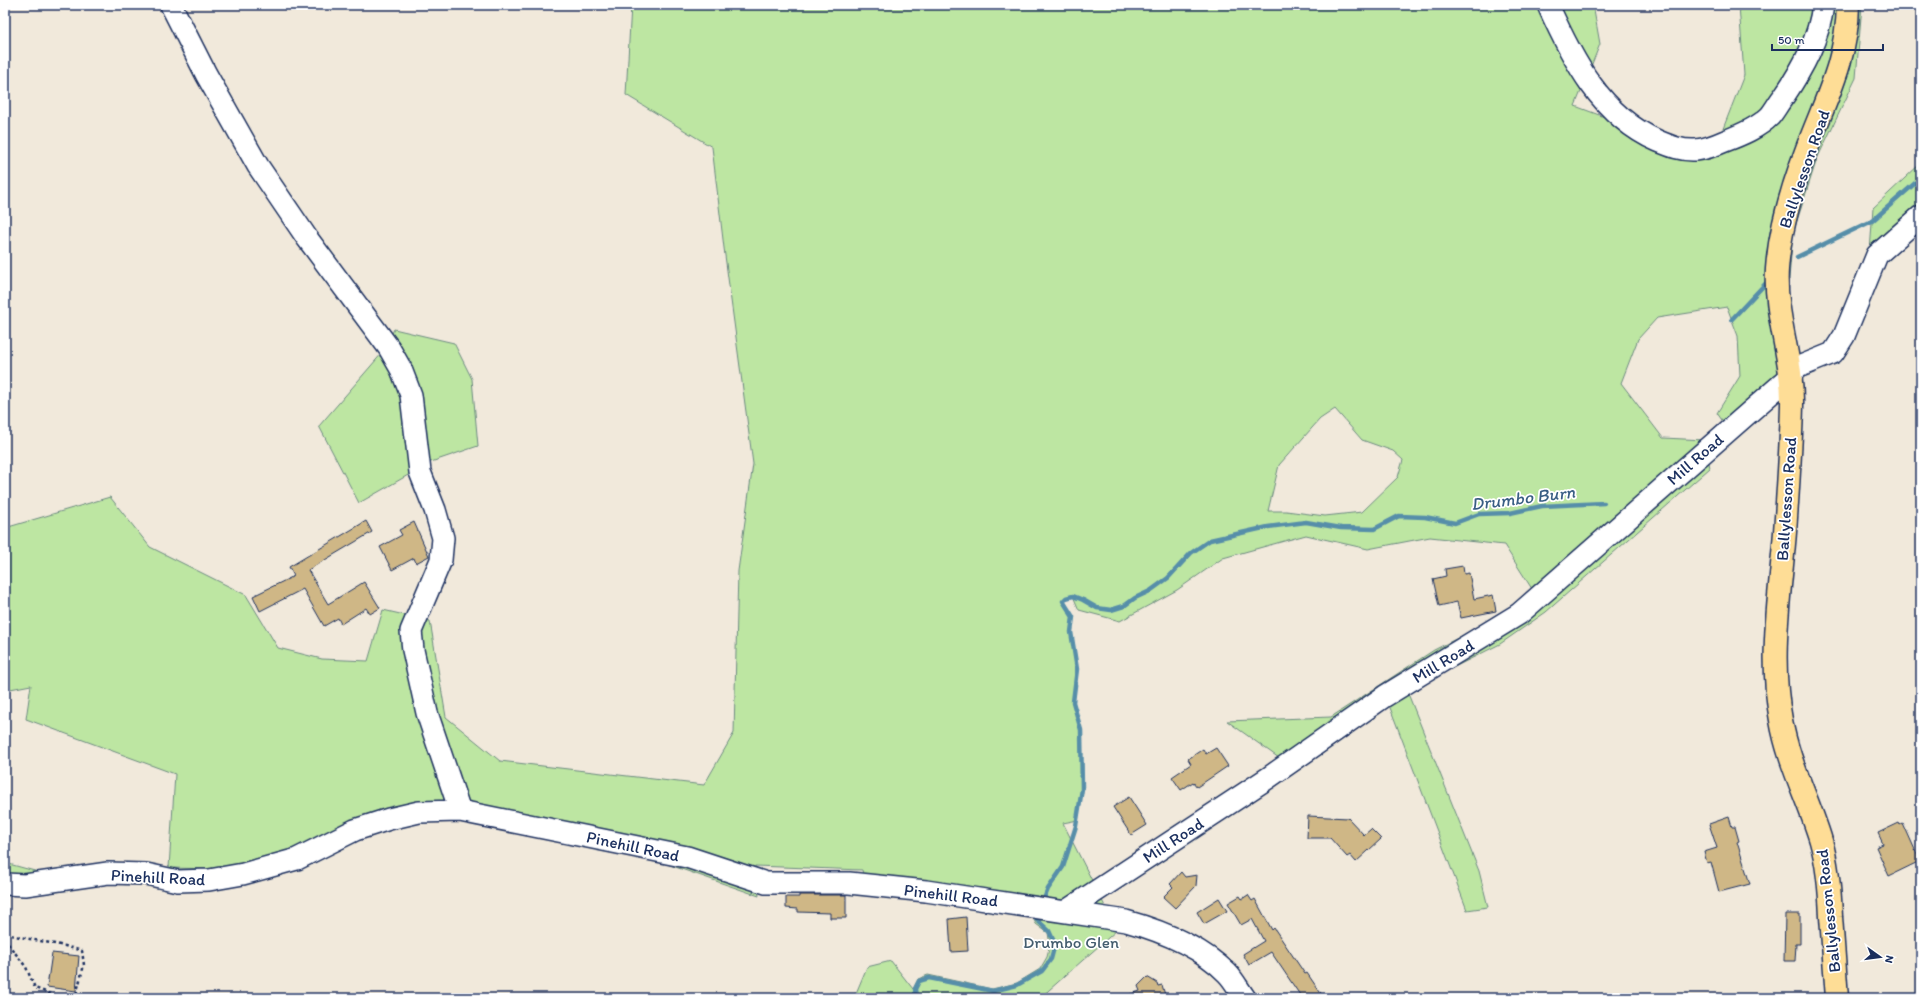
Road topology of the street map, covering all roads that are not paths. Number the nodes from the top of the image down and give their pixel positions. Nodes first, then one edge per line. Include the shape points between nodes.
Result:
1 (171, 5) edge
2 (1548, 5) edge
3 (1823, 5) edge
4 (1848, 5) edge
5 (1921, 216) edge
6 (1791, 372) junction
7 (460, 811) junction
8 (5, 884) edge
9 (1050, 909) junction
10 (1245, 998) edge
11 (1837, 998) edge

1 - 7 street via 206,74 258,166 307,238 389,348 411,395 420,472 443,538 441,560 411,631 413,650 427,713
2 - 3 street via 1573,56 1607,105 1644,135 1674,148 1696,150 1750,131 1770,116 1811,53 1822,18
4 - 6 main road, Ballylesson Road via 1843,57 1808,146 1780,238 1778,302
5 - 6 street, Mill Road via 1877,255 1844,336 1834,353
6 - 9 street, Mill Road via 1519,614 1386,696 1268,778
6 - 11 main road, Ballylesson Road via 1792,404 1775,672 1787,745 1821,842 1827,868
7 - 8 street, Pinehill Road via 419,812 389,819 355,830 297,859 243,874 209,880 178,881 146,874 108,873 25,885
7 - 9 street, Pinehill Road via 687,857 766,883 849,883
9 - 10 street, Pinehill Road via 1126,921 1178,939 1227,973

